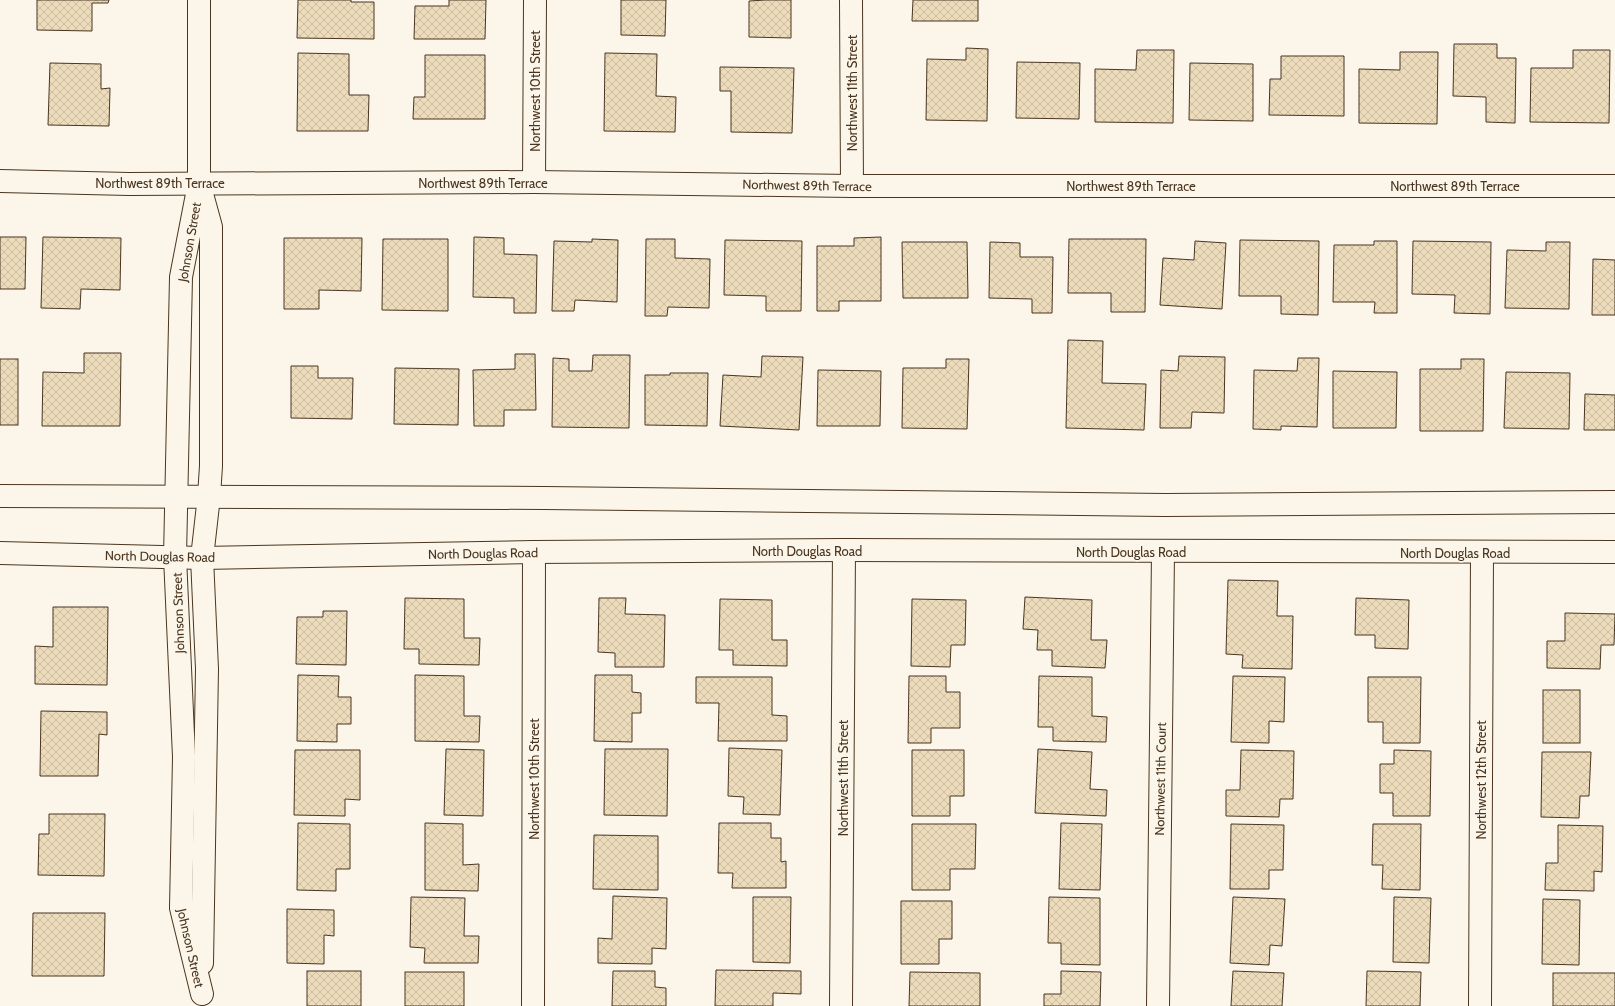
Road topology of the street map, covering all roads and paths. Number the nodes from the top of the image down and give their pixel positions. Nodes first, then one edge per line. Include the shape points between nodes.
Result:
1 (199, 0) edge
2 (535, 0) edge
3 (851, 0) edge
4 (0, 182) edge
5 (534, 182) junction
6 (199, 184) junction
7 (852, 186) junction
8 (1615, 186) edge
9 (0, 496) edge
10 (177, 496) junction
11 (209, 496) junction
12 (1615, 502) edge
13 (844, 550) junction
14 (534, 552) junction
15 (1163, 552) junction
16 (1615, 552) edge
17 (0, 553) edge
18 (1482, 553) junction
19 (175, 557) junction
20 (202, 558) junction
21 (202, 1000) edge
22 (533, 1006) edge
23 (841, 1006) edge
24 (1158, 1006) edge
25 (1480, 1006) edge

1 - 6 street, Johnson Street
2 - 5 street, Northwest 10th Street
3 - 7 street, Northwest 11th Street
4 - 6 street, Northwest 89th Terrace
5 - 6 street, Northwest 89th Terrace
5 - 7 street, Northwest 89th Terrace
6 - 10 street, Johnson Street via 181,277
6 - 11 street, Johnson Street via 211,227
7 - 8 street, Northwest 89th Terrace
9 - 10 street
10 - 11 street
10 - 19 street, Johnson Street
11 - 12 street via 1165,505
11 - 20 street, Johnson Street
13 - 14 street, North Douglas Road
13 - 15 street, North Douglas Road
13 - 23 street, Northwest 11th Street
14 - 20 street, North Douglas Road
14 - 22 street, Northwest 10th Street
15 - 18 street, North Douglas Road
15 - 24 street, Northwest 11th Court
16 - 18 street, North Douglas Road
17 - 19 street, North Douglas Road
18 - 25 street, Northwest 12th Street
19 - 20 street, North Douglas Road
19 - 21 street, Johnson Street via 184,758 181,908
20 - 21 street, Johnson Street via 207,669

